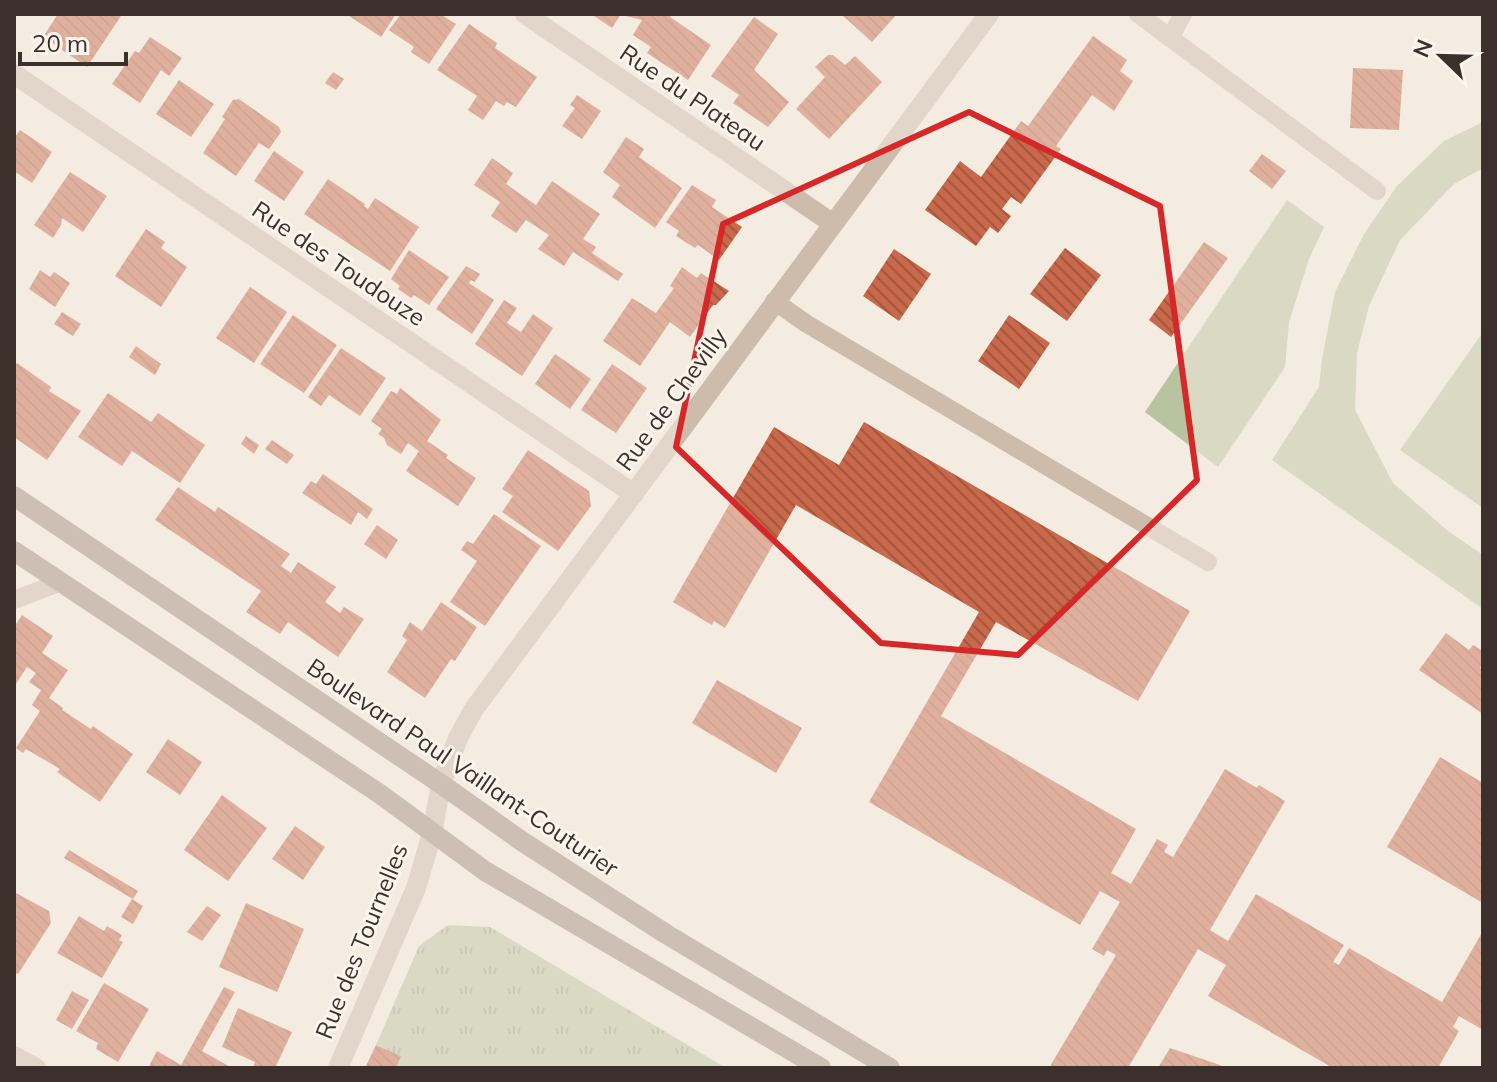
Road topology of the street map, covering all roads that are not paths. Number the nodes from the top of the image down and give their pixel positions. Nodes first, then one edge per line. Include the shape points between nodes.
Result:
1 (525, 14) edge
2 (989, 14) edge
3 (1138, 14) edge
4 (1183, 14) edge
5 (1170, 38) junction
6 (14, 74) edge
7 (1377, 191) dead end
8 (832, 223) junction
9 (774, 301) junction
10 (634, 494) junction
11 (14, 496) edge
12 (14, 551) edge
13 (1208, 562) dead end
14 (61, 582) junction
15 (14, 600) edge
16 (441, 784) junction
17 (432, 834) junction
18 (14, 1056) edge
19 (36, 1068) edge
20 (338, 1068) edge
21 (821, 1068) edge
22 (890, 1068) edge

1 - 8 street, Rue du Plateau
2 - 8 street, Rue de Chevilly
3 - 5 lane
4 - 5 lane
5 - 7 lane
6 - 10 street, Rue des Toudouze
8 - 9 street, Rue de Chevilly
9 - 10 street, Rue de Chevilly
9 - 13 lane
10 - 16 street, Rue de Chevilly via 474,709
11 - 16 main road, Boulevard Paul Vaillant-Couturier
12 - 14 main road
14 - 15 lane
14 - 17 main road
16 - 17 street, Rue de Chevilly
16 - 22 main road, Boulevard Paul Vaillant-Couturier via 666,934
17 - 20 street, Rue des Tournelles via 416,888
17 - 21 main road via 485,871
18 - 19 street

